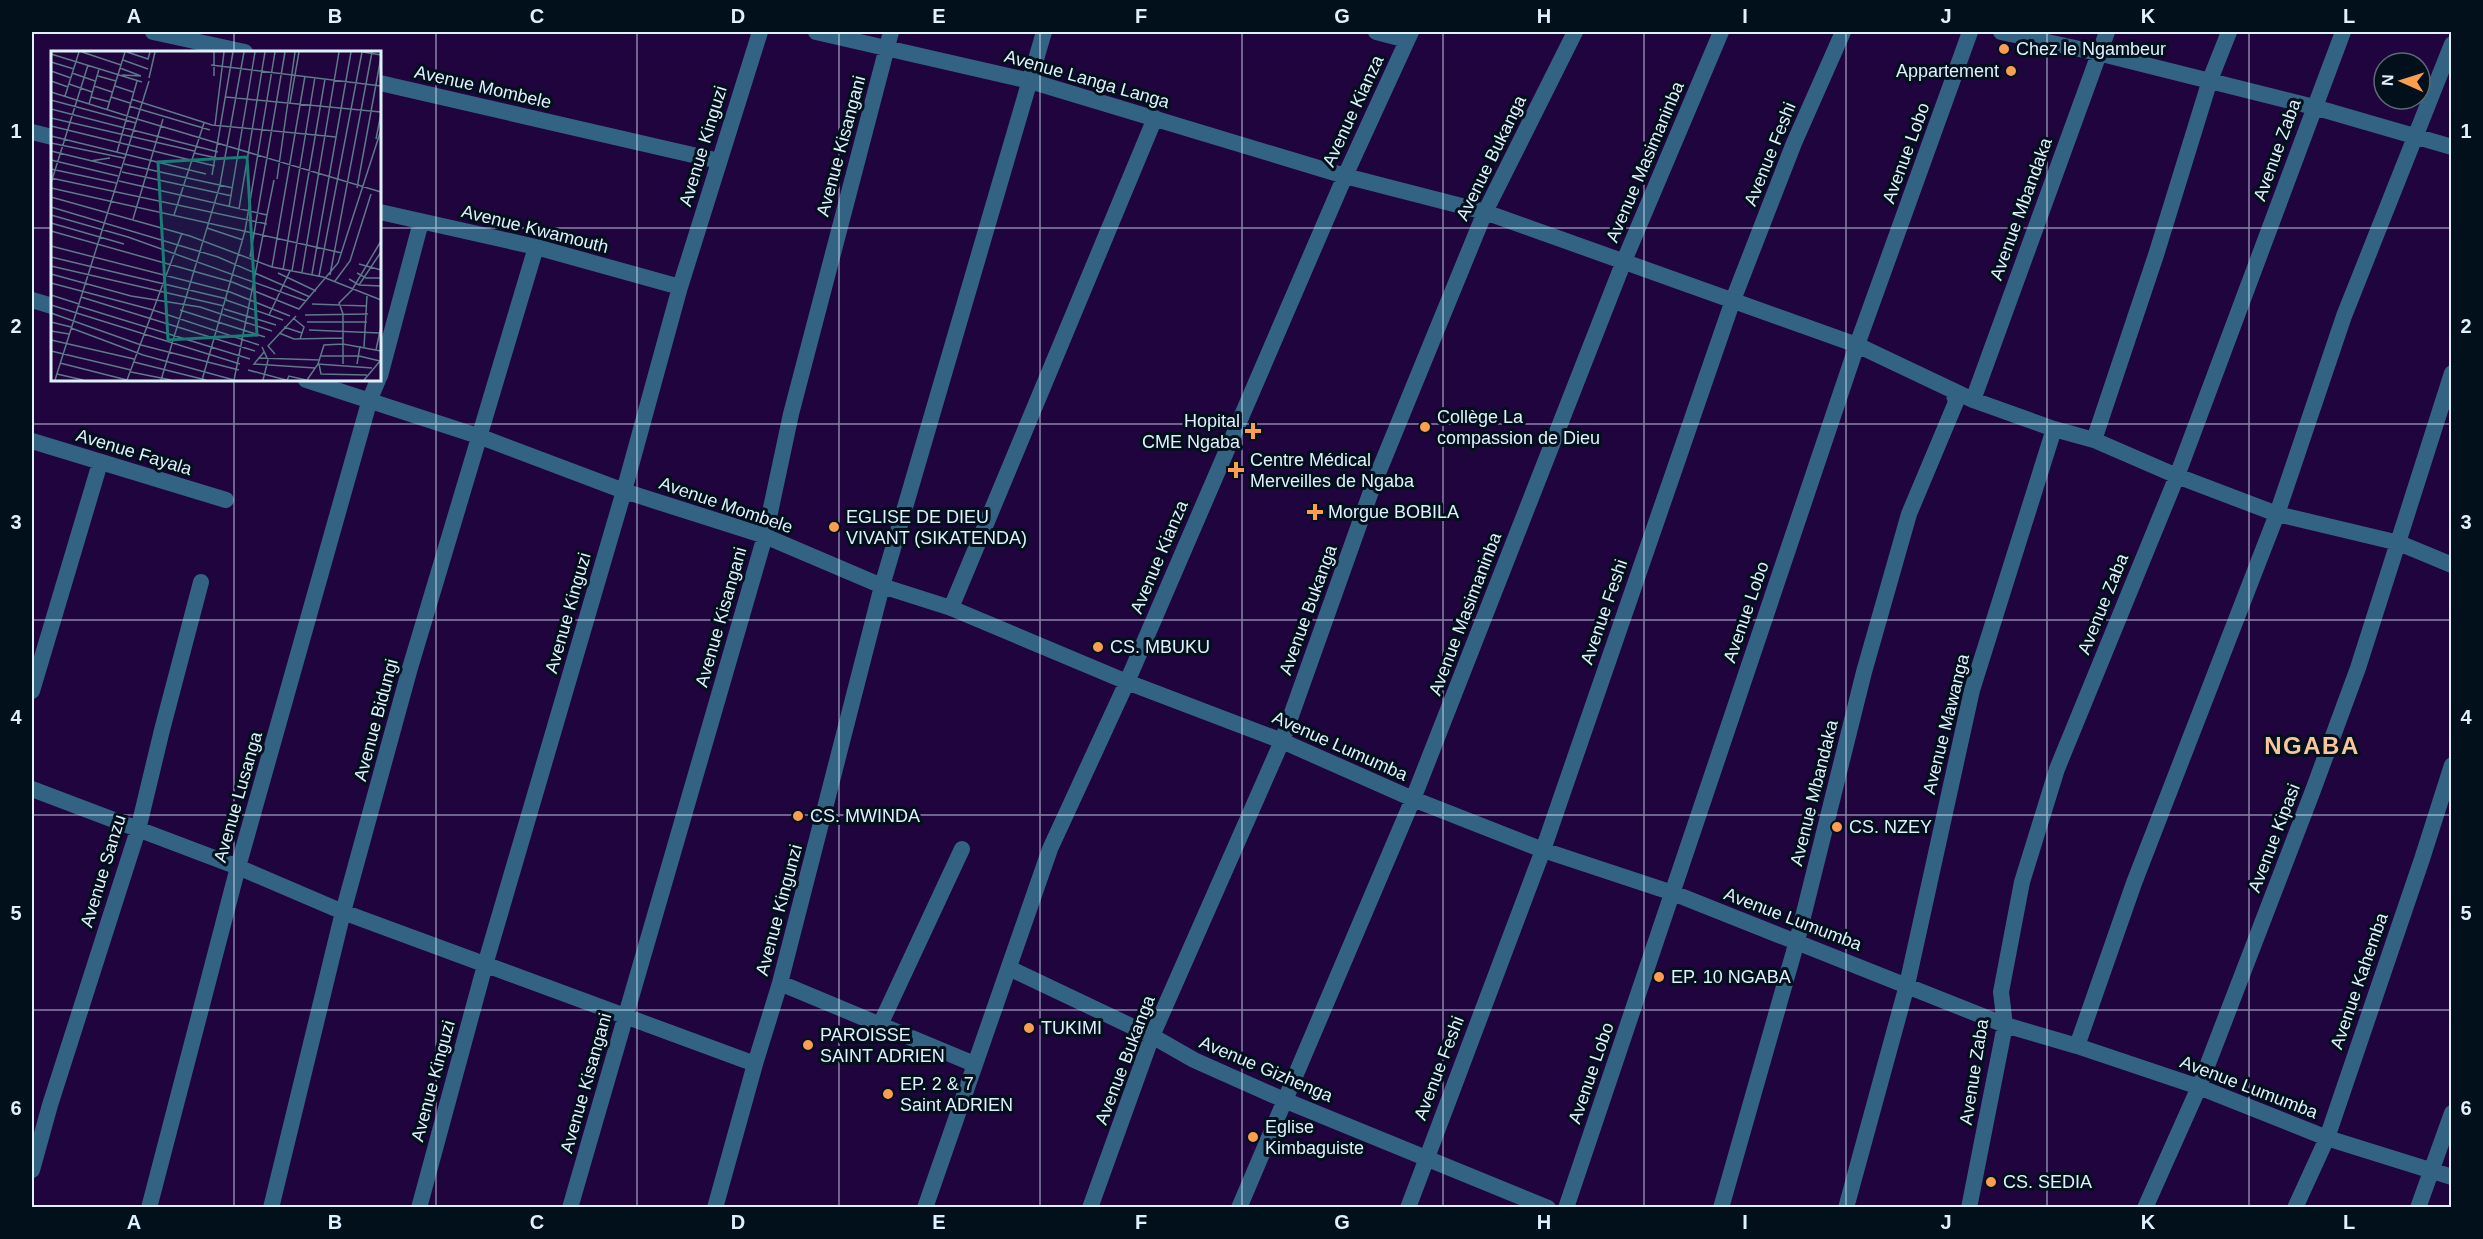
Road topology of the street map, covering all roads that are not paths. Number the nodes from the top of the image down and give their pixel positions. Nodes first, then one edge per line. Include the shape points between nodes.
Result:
1 (153, 32) edge
2 (760, 32) edge
3 (816, 32) edge
4 (891, 32) edge
5 (1044, 32) edge
6 (1376, 32) edge
7 (1575, 32) edge
8 (1721, 32) edge
9 (1843, 32) edge
10 (1970, 32) edge
11 (2001, 32) edge
12 (2107, 32) edge
13 (2229, 32) edge
14 (2343, 32) edge
15 (1409, 36) edge
16 (2451, 44) edge
17 (886, 48) junction
18 (240, 51) edge
19 (2098, 53) junction
20 (1030, 81) junction
21 (2210, 81) junction
22 (381, 83) edge
23 (2314, 107) junction
24 (1155, 118) junction
25 (32, 132) edge
26 (2414, 136) junction
27 (51, 137) edge
28 (2451, 147) edge
29 (719, 161) junction
30 (1345, 176) junction
31 (381, 212) edge
32 (1485, 212) junction
33 (422, 222) junction
34 (536, 247) junction
35 (1624, 261) junction
36 (680, 286) junction
37 (32, 300) edge
38 (1733, 300) junction
39 (51, 306) edge
40 (1857, 345) junction
41 (381, 371) edge
42 (2451, 372) edge
43 (309, 381) edge
44 (378, 381) edge
45 (1953, 392) junction
46 (370, 399) junction
47 (1972, 400) junction
48 (2054, 429) junction
49 (481, 437) junction
50 (2094, 440) junction
51 (32, 441) edge
52 (100, 464) junction
53 (2177, 476) junction
54 (624, 491) junction
55 (226, 500) dead end
56 (2277, 514) junction
57 (765, 536) junction
58 (2399, 543) junction
59 (2451, 565) edge
60 (201, 582) dead end
61 (882, 586) junction
62 (951, 608) junction
63 (1126, 682) junction
64 (32, 691) edge
65 (1282, 741) junction
66 (2451, 765) edge
67 (32, 789) edge
68 (1413, 799) junction
69 (138, 830) junction
70 (962, 849) dead end
71 (1543, 850) junction
72 (238, 867) junction
73 (1673, 893) junction
74 (343, 912) junction
75 (1797, 941) junction
76 (485, 965) junction
77 (1009, 968) junction
78 (780, 983) junction
79 (1907, 985) junction
80 (625, 1017) junction
81 (880, 1025) junction
82 (2005, 1025) junction
83 (1152, 1036) junction
84 (2077, 1046) junction
85 (755, 1064) junction
86 (974, 1064) junction
87 (2199, 1087) junction
88 (1284, 1100) junction
89 (2451, 1113) edge
90 (2326, 1138) junction
91 (1426, 1157) junction
92 (32, 1170) edge
93 (2432, 1171) junction
94 (2451, 1178) edge
95 (149, 1208) edge
96 (271, 1208) edge
97 (419, 1208) edge
98 (570, 1208) edge
99 (715, 1208) edge
100 (925, 1208) edge
101 (1090, 1208) edge
102 (1239, 1208) edge
103 (1408, 1208) edge
104 (1548, 1208) edge
105 (1566, 1208) edge
106 (1721, 1208) edge
107 (1846, 1208) edge
108 (1969, 1208) edge
109 (2145, 1208) edge
110 (2295, 1208) edge
111 (2418, 1208) edge

1 - 18 street
2 - 29 street, Avenue Kinguzi
3 - 17 street, Avenue Langa Langa
4 - 17 street, Avenue Kisangani
5 - 20 street, Avenue Kingunzi
6 - 15 street
7 - 32 street, Avenue Bukanga
8 - 35 street, Avenue Masimaninba
9 - 38 street, Avenue Feshi
10 - 40 street, Avenue Lobo
11 - 19 street
12 - 19 street, Avenue Mbandaka
13 - 21 street
14 - 23 street, Avenue Zaba
15 - 30 street, Avenue Kianza
16 - 26 street
17 - 20 street, Avenue Langa Langa
17 - 57 street, Avenue Kisangani via 791,414
19 - 21 street
19 - 47 street, Avenue Mbandaka
20 - 24 street, Avenue Langa Langa
20 - 61 street, Avenue Kingunzi
21 - 23 street
21 - 50 street
22 - 29 street, Avenue Mombele
23 - 26 street
23 - 53 street, Avenue Zaba
24 - 30 street, Avenue Langa Langa
24 - 62 street
25 - 27 street
26 - 28 street
26 - 56 street via 2344,316
29 - 36 street, Avenue Kinguzi
30 - 32 street, Avenue Langa Langa
30 - 63 street, Avenue Kianza
31 - 33 street, Avenue Kwamouth
32 - 35 street, Avenue Langa Langa
32 - 65 street, Avenue Bukanga via 1374,483
33 - 34 street, Avenue Kwamouth
33 - 41 street, Avenue Lusanga
34 - 36 street, Avenue Kwamouth
34 - 49 street, Avenue Bidungi
35 - 38 street, Avenue Langa Langa
35 - 68 street, Avenue Masimaninba
36 - 54 street, Avenue Kinguzi
37 - 39 street
38 - 40 street, Avenue Langa Langa
38 - 71 street, Avenue Feshi
40 - 45 street, Avenue Langa Langa
40 - 73 street, Avenue Lobo
42 - 58 street, Avenue Kipasi
43 - 46 street, Avenue Mombele
44 - 46 street, Avenue Lusanga
45 - 47 street, Avenue Langa Langa
45 - 75 street, Avenue Mbandaka via 1956,402 1909,514 1864,672
46 - 49 street, Avenue Mombele
46 - 72 street, Avenue Lusanga
47 - 48 street, Avenue Langa Langa
48 - 50 street, Avenue Langa Langa
48 - 79 street, Avenue Mawanga via 1972,690
49 - 54 street, Avenue Mombele
49 - 74 street, Avenue Bidungi via 410,668
50 - 53 street, Avenue Langa Langa
51 - 52 street, Avenue Fayala
52 - 55 street, Avenue Fayala
52 - 64 street
53 - 56 street, Avenue Langa Langa
53 - 82 street, Avenue Zaba via 2057,769 2020,893 2001,992
54 - 57 street, Avenue Mombele
54 - 76 street, Avenue Kinguzi
56 - 58 street, Avenue Langa Langa
56 - 84 street via 2134,883
57 - 61 street, Avenue Mombele
57 - 80 street, Avenue Kisangani
58 - 59 street, Avenue Langa Langa
58 - 87 street, Avenue Kipasi via 2358,668
60 - 69 street, Avenue Sanzu
61 - 62 street, Avenue Mombele
61 - 78 street, Avenue Kingunzi
62 - 63 street, Avenue Mombele
63 - 65 street, Avenue Lumumba
63 - 77 street, Avenue Kianza via 1050,849
65 - 68 street, Avenue Lumumba
65 - 83 street, Avenue Bukanga
66 - 90 street, Avenue Kahemba
67 - 69 street
68 - 71 street, Avenue Lumumba
68 - 88 street, Avenue Masimaninba
69 - 72 street
69 - 92 street, Avenue Sanzu
70 - 81 street
71 - 73 street, Avenue Lumumba
71 - 91 street, Avenue Feshi
72 - 74 street
72 - 95 street, Avenue Lusanga
73 - 75 street, Avenue Lumumba
73 - 105 street, Avenue Lobo
74 - 76 street
74 - 96 street, Avenue Bidungi
75 - 79 street, Avenue Lumumba
75 - 106 street, Avenue Mbandaka
76 - 80 street
76 - 97 street, Avenue Kinguzi
77 - 83 street, Avenue Gizhenga
77 - 86 street, Avenue Kianza
78 - 81 street
78 - 85 street, Avenue Kingunzi
79 - 82 street, Avenue Lumumba
79 - 107 street, Avenue Mawanga
80 - 85 street
80 - 98 street, Avenue Kisangani
81 - 86 street
82 - 84 street, Avenue Lumumba
82 - 108 street, Avenue Zaba
83 - 88 street, Avenue Gizhenga via 1194,1060
83 - 101 street, Avenue Bukanga
84 - 87 street, Avenue Lumumba
85 - 99 street, Avenue Kingunzi
86 - 100 street, Avenue Kianza
87 - 90 street, Avenue Lumumba
87 - 109 street, Avenue Kipasi
88 - 91 street, Avenue Gizhenga
88 - 102 street, Avenue Masimaninba
89 - 93 street
90 - 93 street, Avenue Lumumba
90 - 110 street, Avenue Kahemba
91 - 103 street, Avenue Feshi
91 - 104 street, Avenue Gizhenga
93 - 94 street, Avenue Lumumba
93 - 111 street

